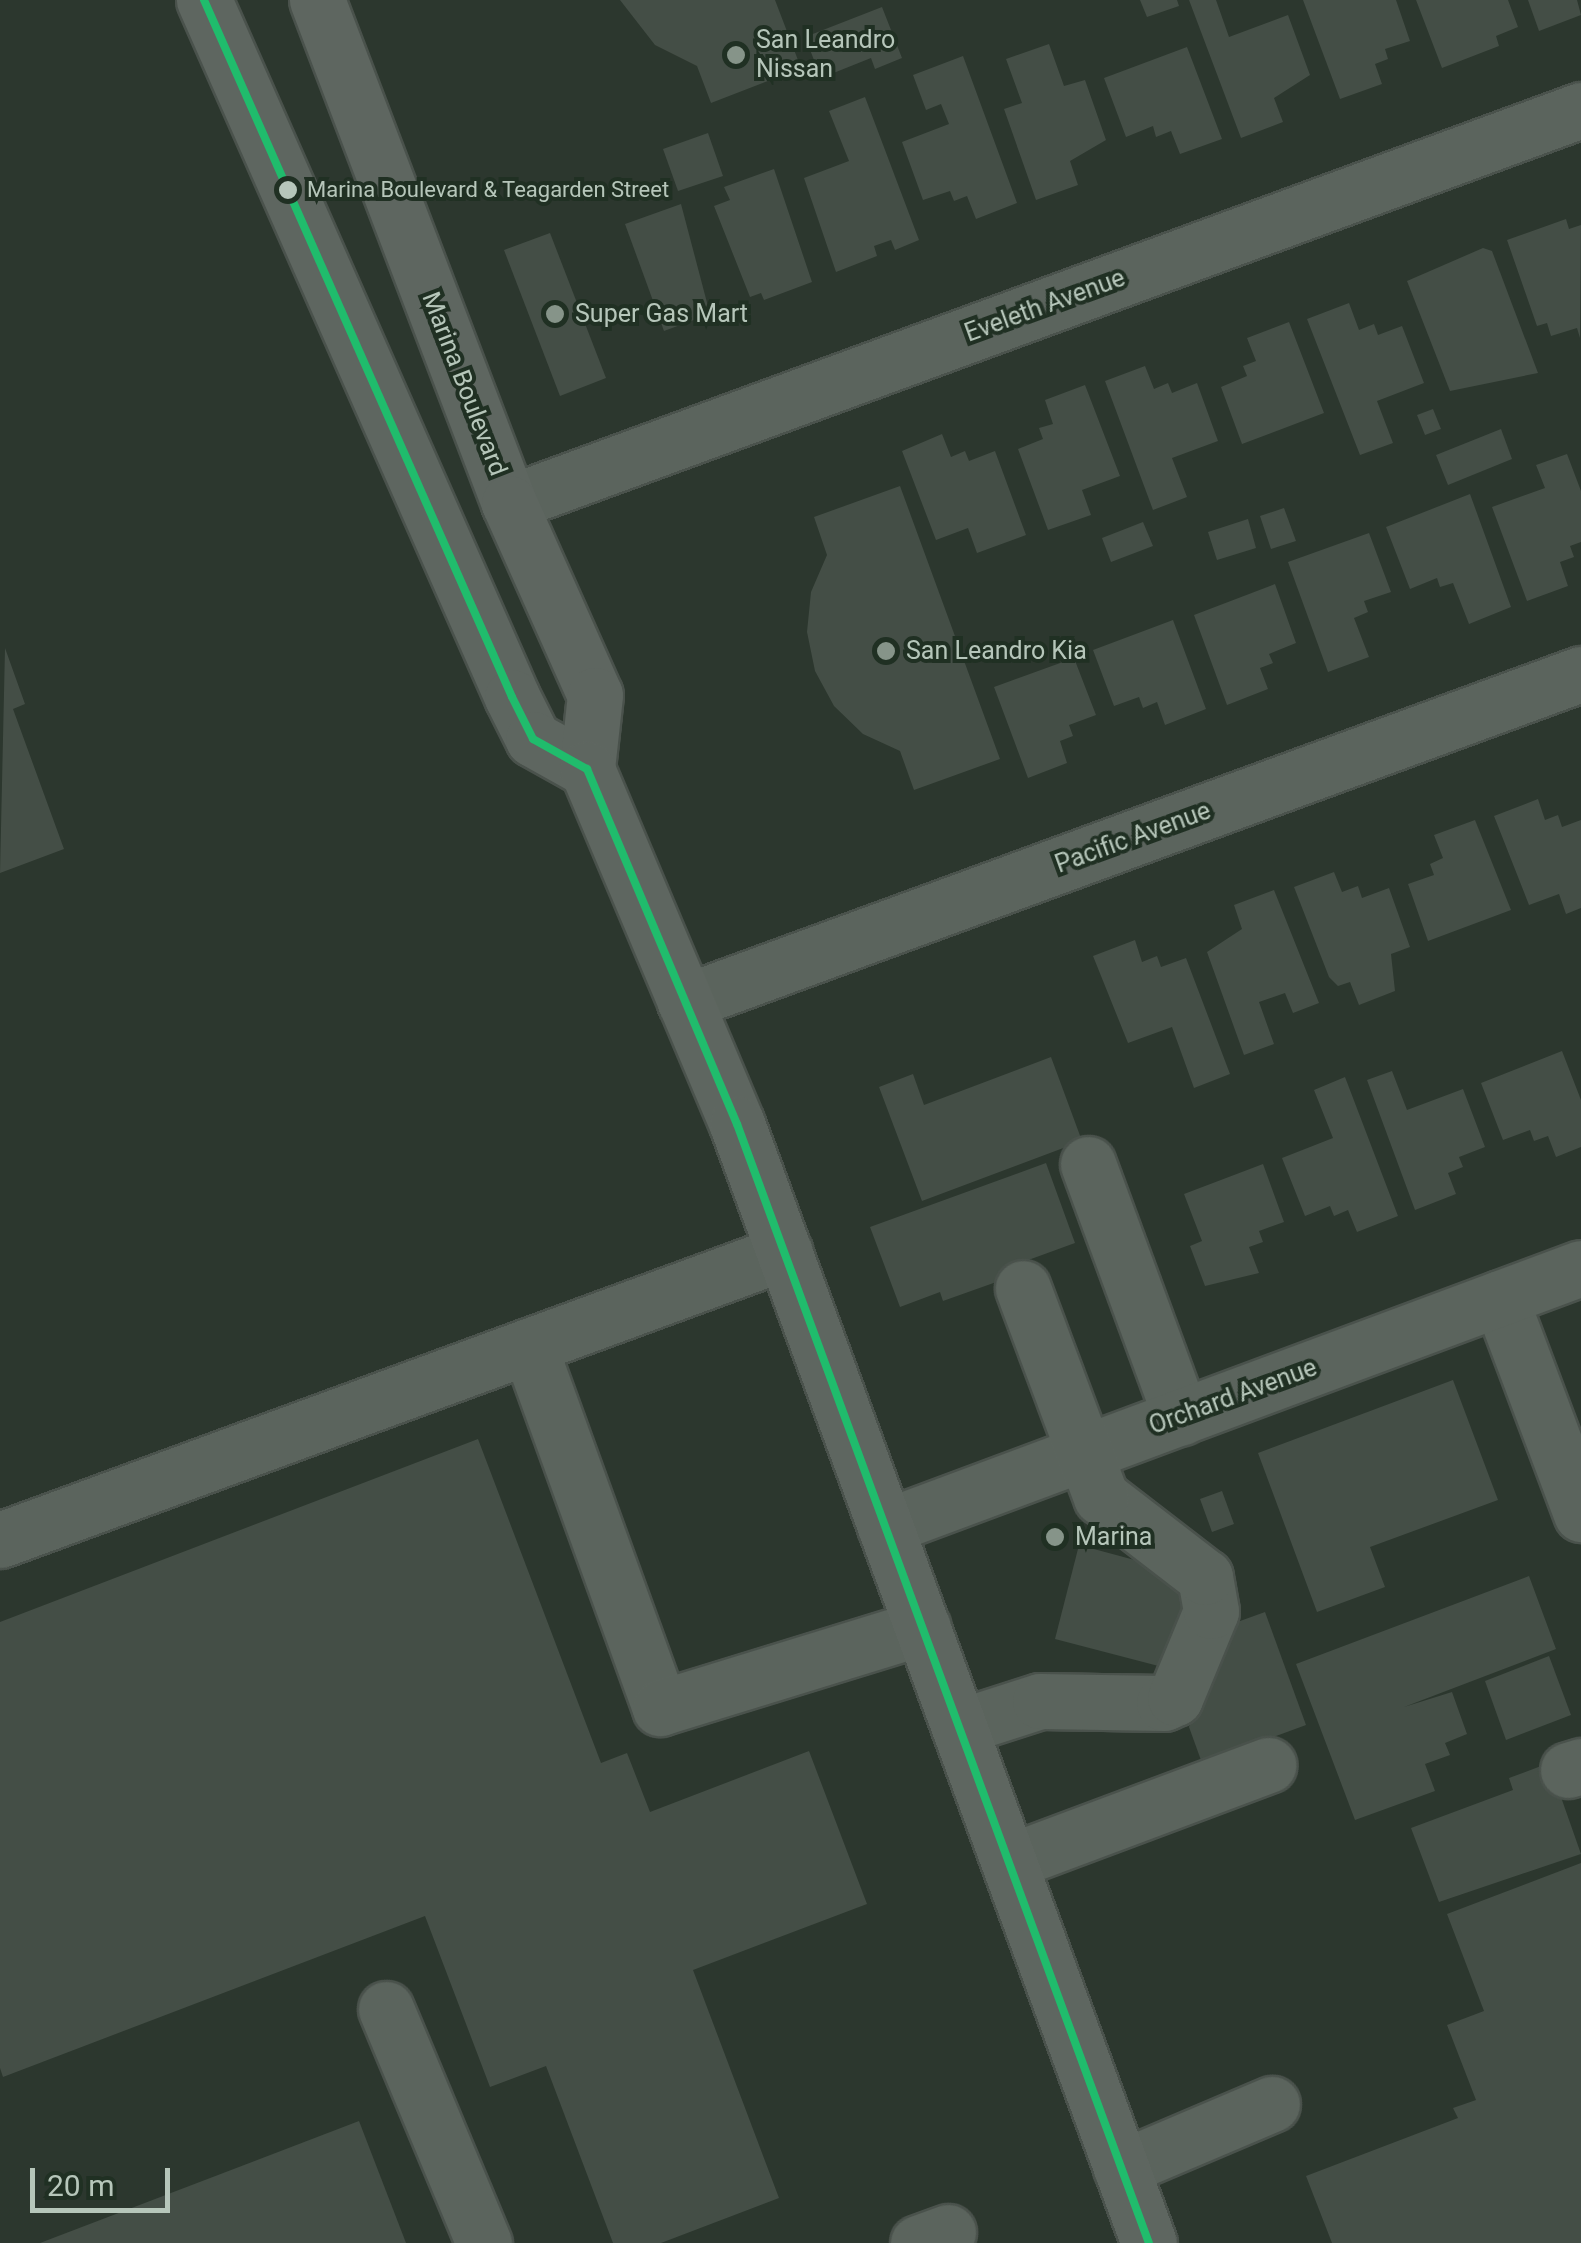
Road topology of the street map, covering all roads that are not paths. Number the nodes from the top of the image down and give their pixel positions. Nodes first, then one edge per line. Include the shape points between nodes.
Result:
1 (204, 0) edge
2 (317, 0) edge
3 (1581, 110) edge
4 (509, 503) junction
5 (1581, 674) edge
6 (587, 769) junction
7 (685, 1002) junction
8 (1088, 1164) dead end
9 (785, 1252) junction
10 (1581, 1268) edge
11 (1023, 1288) dead end
12 (1500, 1298) junction
13 (529, 1346) junction
14 (1181, 1417) junction
15 (1086, 1452) junction
16 (1581, 1514) edge
17 (885, 1526) junction
18 (0, 1540) edge
19 (923, 1627) junction
20 (959, 1727) junction
21 (1268, 1765) dead end
22 (1008, 1862) junction
23 (386, 2009) dead end
24 (1272, 2104) dead end
25 (1122, 2168) junction
26 (484, 2243) edge
27 (1149, 2243) edge

1 - 6 main road via 512,697 533,739
2 - 4 main road, Marina Boulevard
3 - 4 street, Eveleth Avenue
4 - 6 main road, Marina Boulevard via 595,696
5 - 7 street, Pacific Avenue
6 - 7 main road, Marina Boulevard
7 - 9 main road, Marina Boulevard
8 - 14 street
9 - 13 street
9 - 17 main road, Marina Boulevard
10 - 12 street, Orchard Avenue
11 - 15 street
12 - 14 street, Orchard Avenue
12 - 16 street
13 - 18 street
13 - 19 street via 660,1708
14 - 15 street, Orchard Avenue
15 - 17 street, Orchard Avenue
15 - 20 street via 1101,1497 1205,1577 1212,1594 1174,1698 1143,1705 1040,1701
17 - 19 main road, Marina Boulevard
19 - 20 main road, Marina Boulevard
20 - 22 main road, Marina Boulevard
21 - 22 street
22 - 25 main road, Marina Boulevard
23 - 26 street
24 - 25 street
25 - 27 main road, Marina Boulevard

